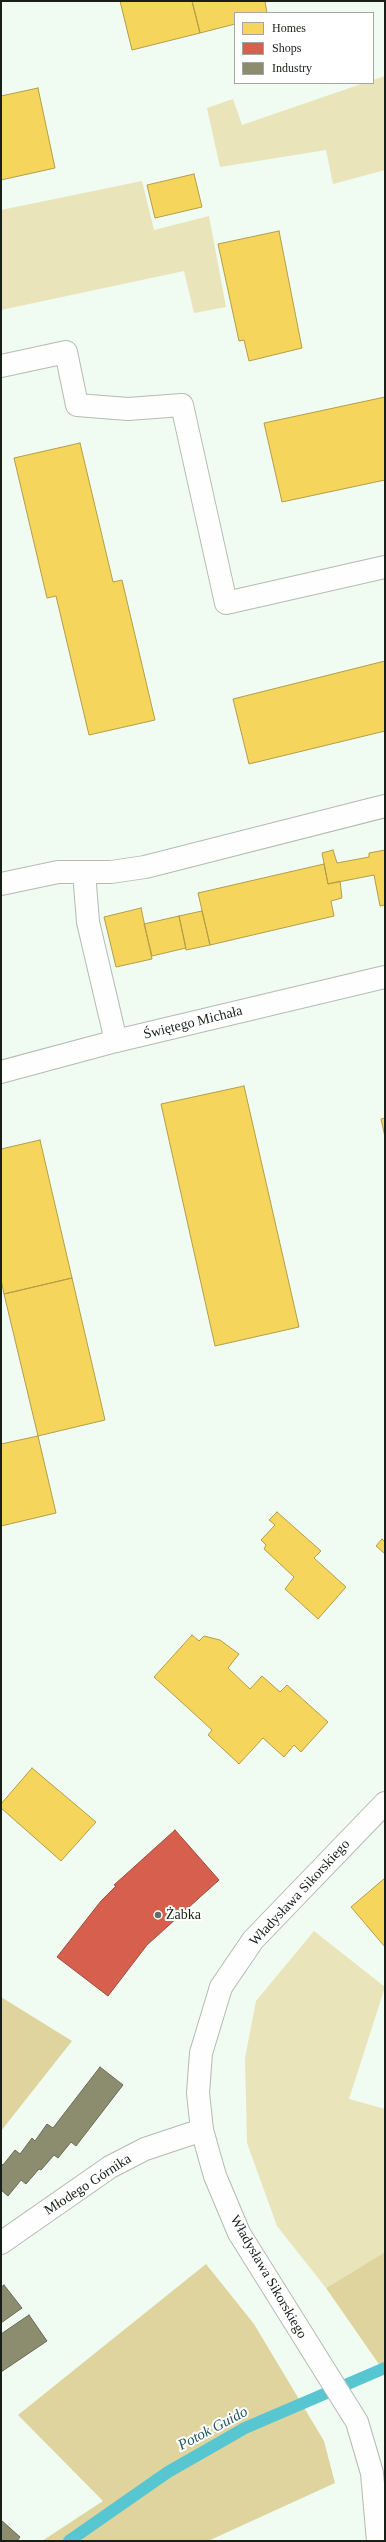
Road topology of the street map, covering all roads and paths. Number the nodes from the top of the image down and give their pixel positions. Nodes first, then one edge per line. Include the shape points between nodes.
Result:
1 (1, 366) edge
2 (385, 567) edge
3 (385, 806) edge
4 (84, 872) junction
5 (1, 884) edge
6 (385, 977) edge
7 (116, 1041) junction
8 (1, 1072) edge
9 (385, 1803) edge
10 (202, 2130) junction
11 (1, 2243) edge
12 (378, 2541) edge

1 - 2 street via 66,352 77,405 128,409 182,406 226,603
3 - 4 street via 145,867 111,872
4 - 5 street via 58,872
4 - 7 street via 88,922
6 - 7 street, Świętego Michała
7 - 8 street, Świętego Michała
9 - 10 street, Władysława Sikorskiego via 253,1940 221,1987 201,2053 198,2093
10 - 11 street, Młodego Górnika via 145,2149 110,2167
10 - 12 street, Władysława Sikorskiego via 215,2176 239,2233 357,2422 372,2473

